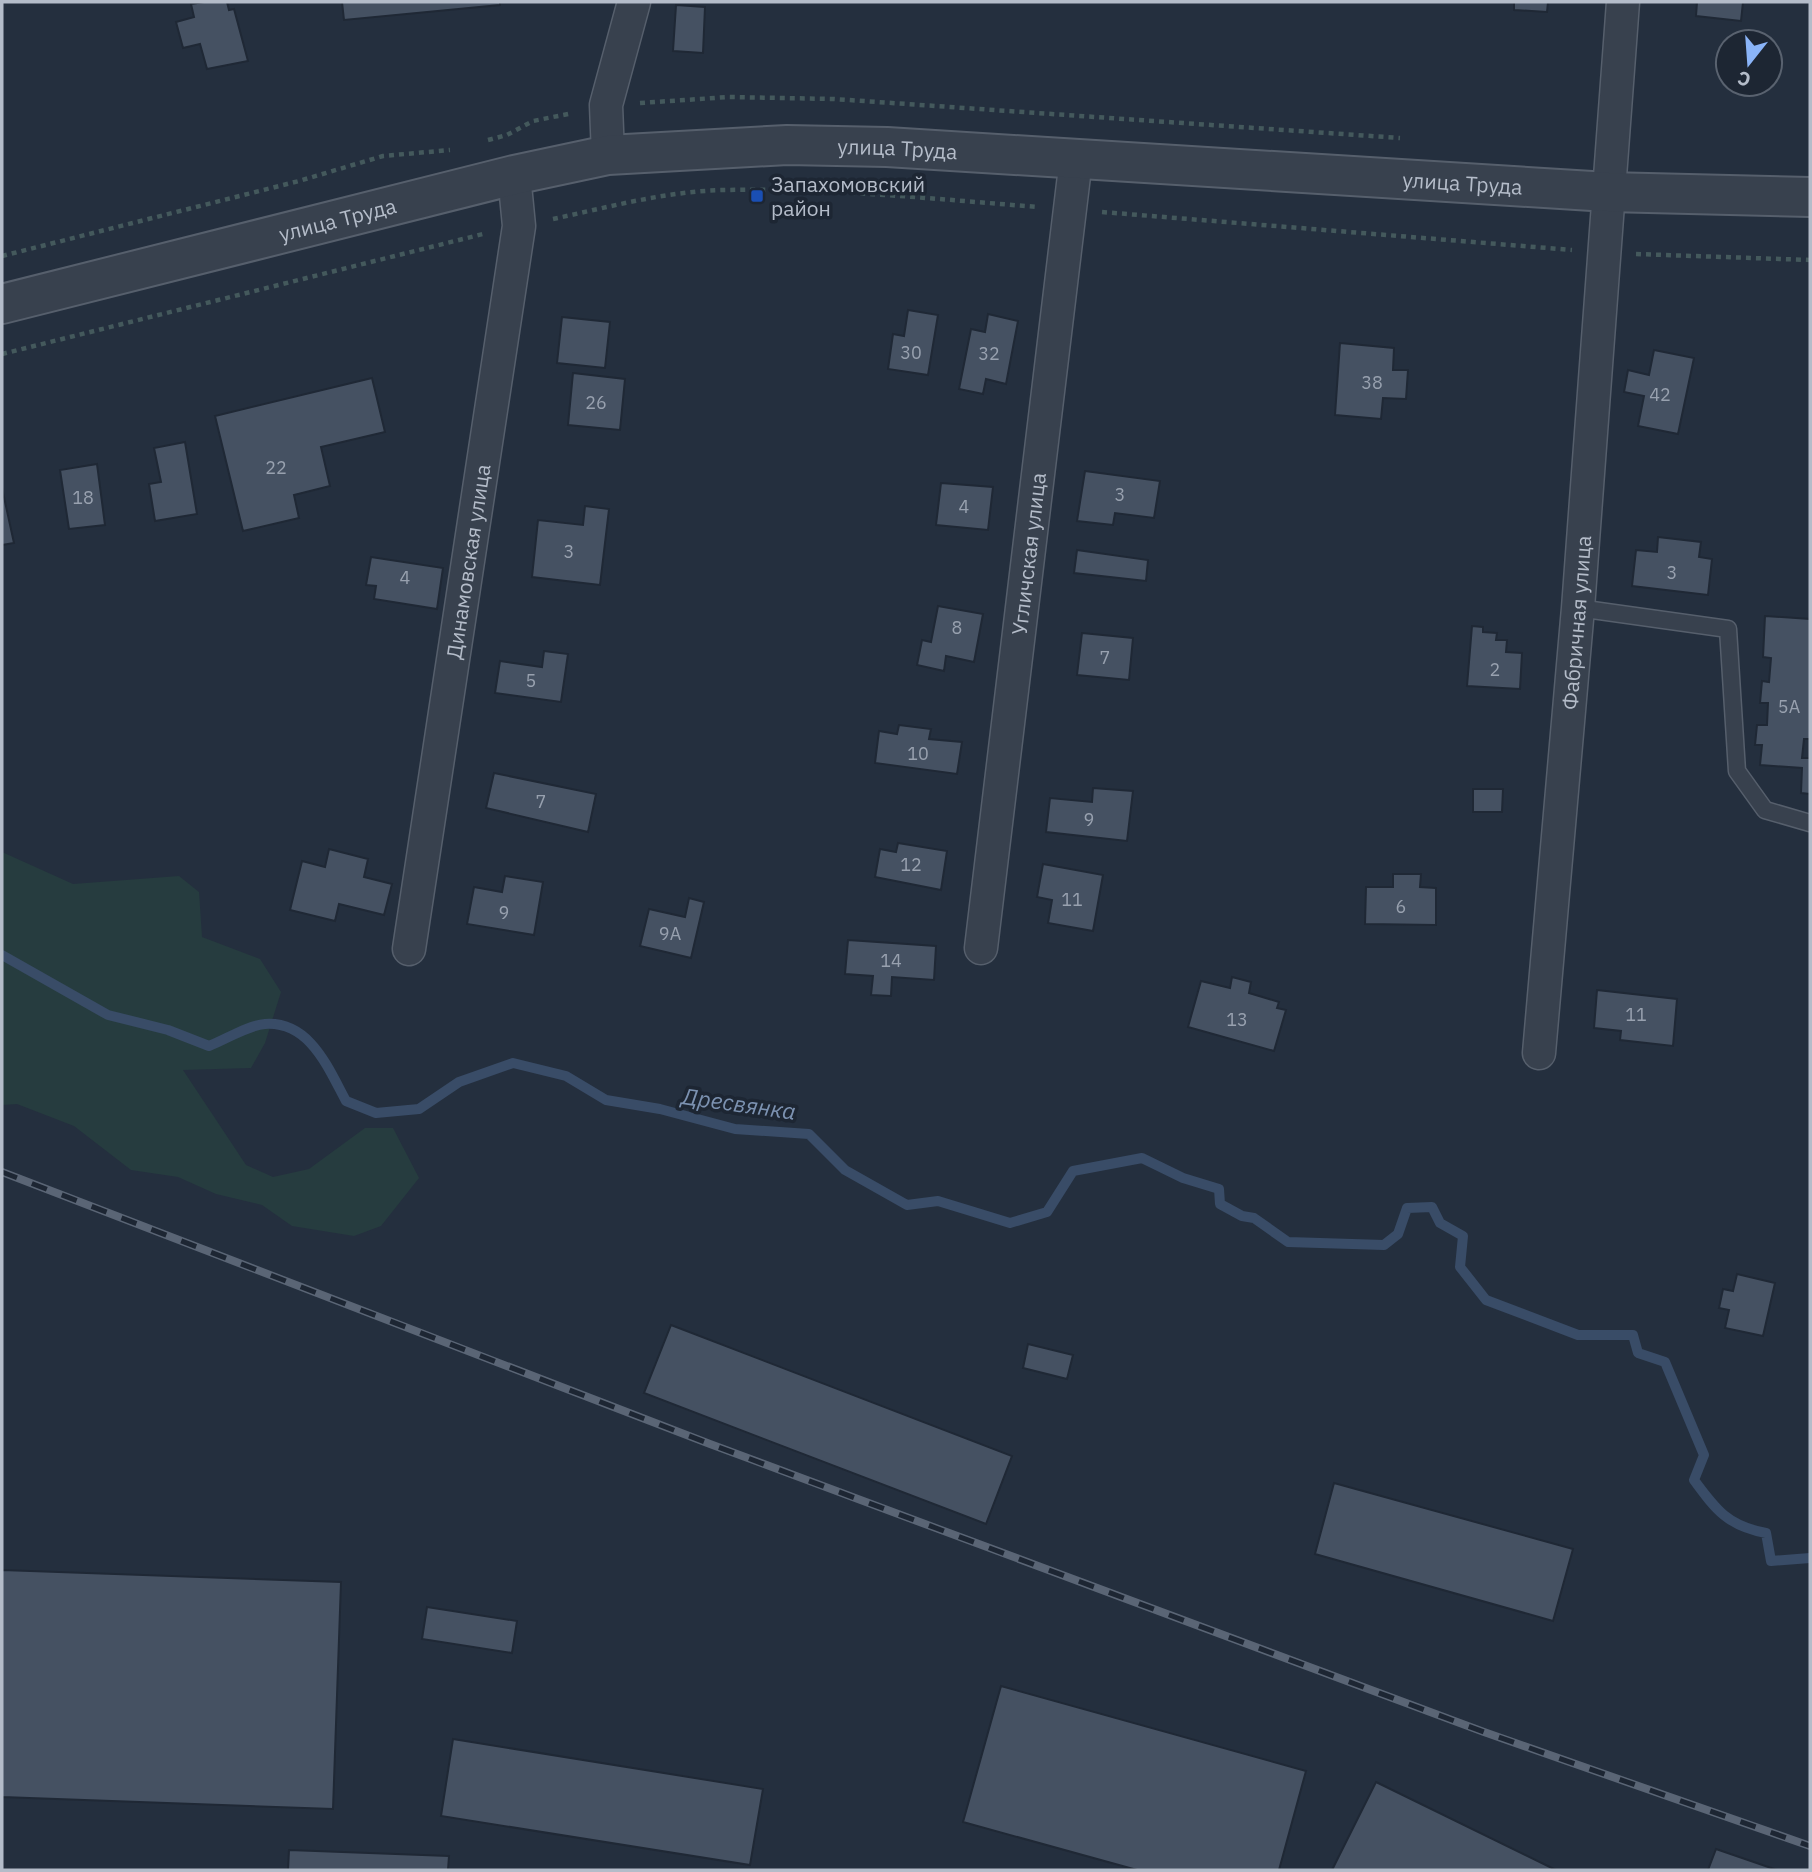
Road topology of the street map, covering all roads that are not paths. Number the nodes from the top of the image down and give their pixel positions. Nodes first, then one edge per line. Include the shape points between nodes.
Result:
1 (634, 2) edge
2 (1623, 2) edge
3 (608, 155) junction
4 (1076, 159) junction
5 (514, 175) junction
6 (1608, 192) junction
7 (1810, 197) edge
8 (2, 304) edge
9 (1578, 608) junction
10 (1810, 823) edge
11 (981, 948) dead end
12 (409, 949) dead end
13 (1539, 1053) dead end

1 - 3 street via 606,106
2 - 6 street, Фабричная улица
3 - 4 street, улица Труда via 787,145
3 - 5 street, улица Труда
4 - 6 street, улица Труда
4 - 11 street, Угличская улица
5 - 8 street, улица Труда
5 - 12 street, Динамовская улица via 519,226
6 - 7 street, улица Труда
6 - 9 street, Фабричная улица
9 - 10 lane via 1728,629 1737,771 1765,810
9 - 13 street, Фабричная улица

